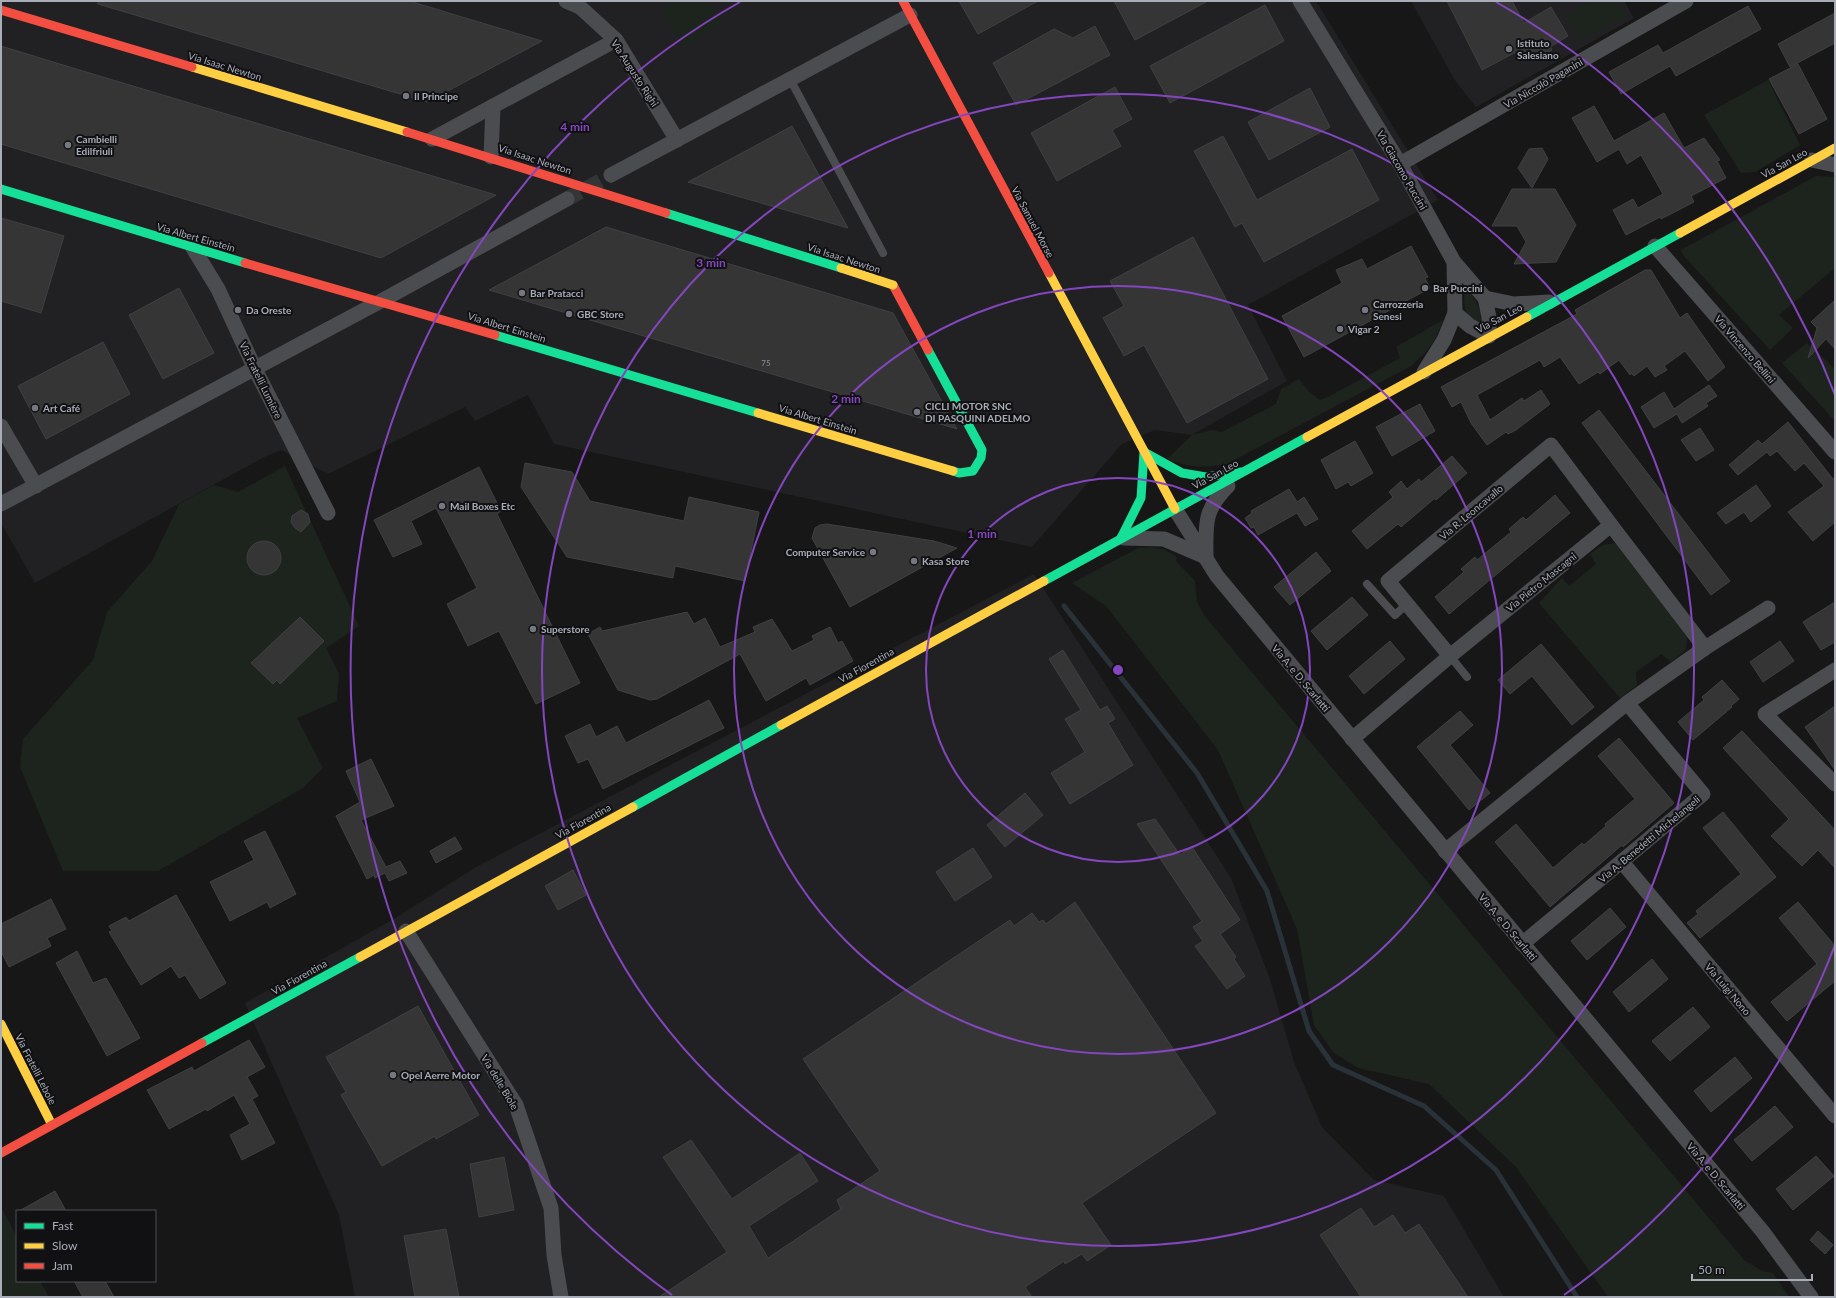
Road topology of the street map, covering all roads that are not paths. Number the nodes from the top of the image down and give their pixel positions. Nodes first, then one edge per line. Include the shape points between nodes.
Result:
1 (566, 1) edge
2 (903, 1) edge
3 (1300, 1) edge
4 (1686, 1) edge
5 (1, 10) edge
6 (910, 15) junction
7 (616, 40) junction
8 (790, 79) junction
9 (493, 106) junction
10 (432, 139) junction
11 (677, 140) junction
12 (1835, 148) edge
13 (491, 157) junction
14 (1812, 160) junction
15 (1400, 164) junction
16 (1835, 165) edge
17 (611, 175) tunnel mouth
18 (1, 189) edge
19 (567, 199) tunnel mouth
20 (1654, 246) junction
21 (193, 248) junction
22 (883, 253) dead end
23 (1454, 262) junction
24 (1485, 298) junction
25 (381, 301) junction
26 (1552, 302) junction
27 (1455, 313) junction
28 (1489, 336) junction
29 (255, 369) junction
30 (1424, 372) junction
31 (1, 426) edge
32 (977, 438) joint
33 (1144, 452) junction
34 (1835, 452) edge
35 (1241, 472) junction
36 (36, 486) junction
37 (1, 504) edge
38 (1175, 508) junction
39 (328, 513) dead end
40 (1611, 525) junction
41 (1122, 538) junction
42 (1206, 557) junction
43 (1367, 584) dead end
44 (1407, 604) junction
45 (1768, 608) dead end
46 (1704, 648) junction
47 (1450, 656) junction
48 (1835, 670) edge
49 (1467, 677) dead end
50 (1627, 703) junction
51 (1352, 739) junction
52 (1835, 783) edge
53 (1445, 851) junction
54 (1622, 862) junction
55 (406, 931) junction
56 (1522, 944) junction
57 (1, 1024) edge
58 (1835, 1116) edge
59 (52, 1125) junction
60 (1, 1153) edge
61 (561, 1297) edge
62 (1811, 1297) edge

1 - 7 street, Via Augusto Righi via 580,7
2 - 6 street, Via Samuel Morse
3 - 15 street, Via Giacomo Puccini
4 - 15 street, Via Niccolò Paganini
5 - 10 street, Via Isaac Newton, bridge
6 - 8 street
6 - 33 street, Via Samuel Morse
7 - 9 street
7 - 11 street, Via Augusto Righi
8 - 11 street
8 - 22 lane, Via Isaac Newton
9 - 10 street
9 - 13 street
10 - 13 street, Via Isaac Newton, bridge
11 - 17 street
12 - 14 street, Via San Leo
13 - 32 street, Via Isaac Newton, bridge via 893,285
14 - 16 street
14 - 20 street, Via San Leo
15 - 23 street, Via Giacomo Puccini
18 - 21 street, Via Albert Einstein
19 - 25 street
20 - 26 street, Via San Leo
20 - 34 street, Via Vincenzo Bellini
21 - 25 street, Via Albert Einstein
21 - 29 street, Via Fratelli Lumière via 218,289
23 - 24 street
23 - 27 street, Via Giacomo Puccini
24 - 26 street via 1514,304
24 - 28 street
25 - 29 street
25 - 32 street, Via Albert Einstein via 959,473 973,471 981,458 982,450
26 - 28 street, Via San Leo
27 - 28 street via 1470,326
27 - 30 street via 1444,340
28 - 30 street, Via San Leo
29 - 36 street
29 - 39 street, Via Fratelli Lumière
30 - 35 street, Via San Leo
31 - 36 street
33 - 35 street via 1182,473 1206,477
33 - 38 street, Via Samuel Morse
33 - 41 street via 1141,498
35 - 38 street, Via San Leo
35 - 42 street via 1216,498 1207,517
36 - 37 street
38 - 41 street, Via Fiorentina
38 - 42 street, Via A. e D. Scarlatti
40 - 44 street, Via R. Leoncavallo via 1551,444 1388,581
40 - 46 street
40 - 47 street, Via Pietro Mascagni
41 - 42 street via 1164,539
41 - 55 street, Via Fiorentina
42 - 51 street, Via A. e D. Scarlatti via 1217,576
43 - 44 lane via 1395,615
44 - 47 street, Via R. Leoncavallo
45 - 46 street
46 - 50 street
47 - 49 lane
47 - 51 street, Via Pietro Mascagni
48 - 52 street via 1765,714
50 - 53 street
50 - 54 street, Via A. Benedetti Michelangeli via 1703,794
51 - 53 street, Via A. e D. Scarlatti
53 - 56 street, Via A. e D. Scarlatti
54 - 56 street, Via A. Benedetti Michelangeli
54 - 58 street, Via Luigi Nono
55 - 59 street, Via Fiorentina
55 - 61 street, Via delle Biole via 516,1105 551,1208 554,1255
56 - 62 street, Via A. e D. Scarlatti via 1763,1232
57 - 59 street, Via Fratelli Lebole
59 - 60 street, Via Fiorentina

